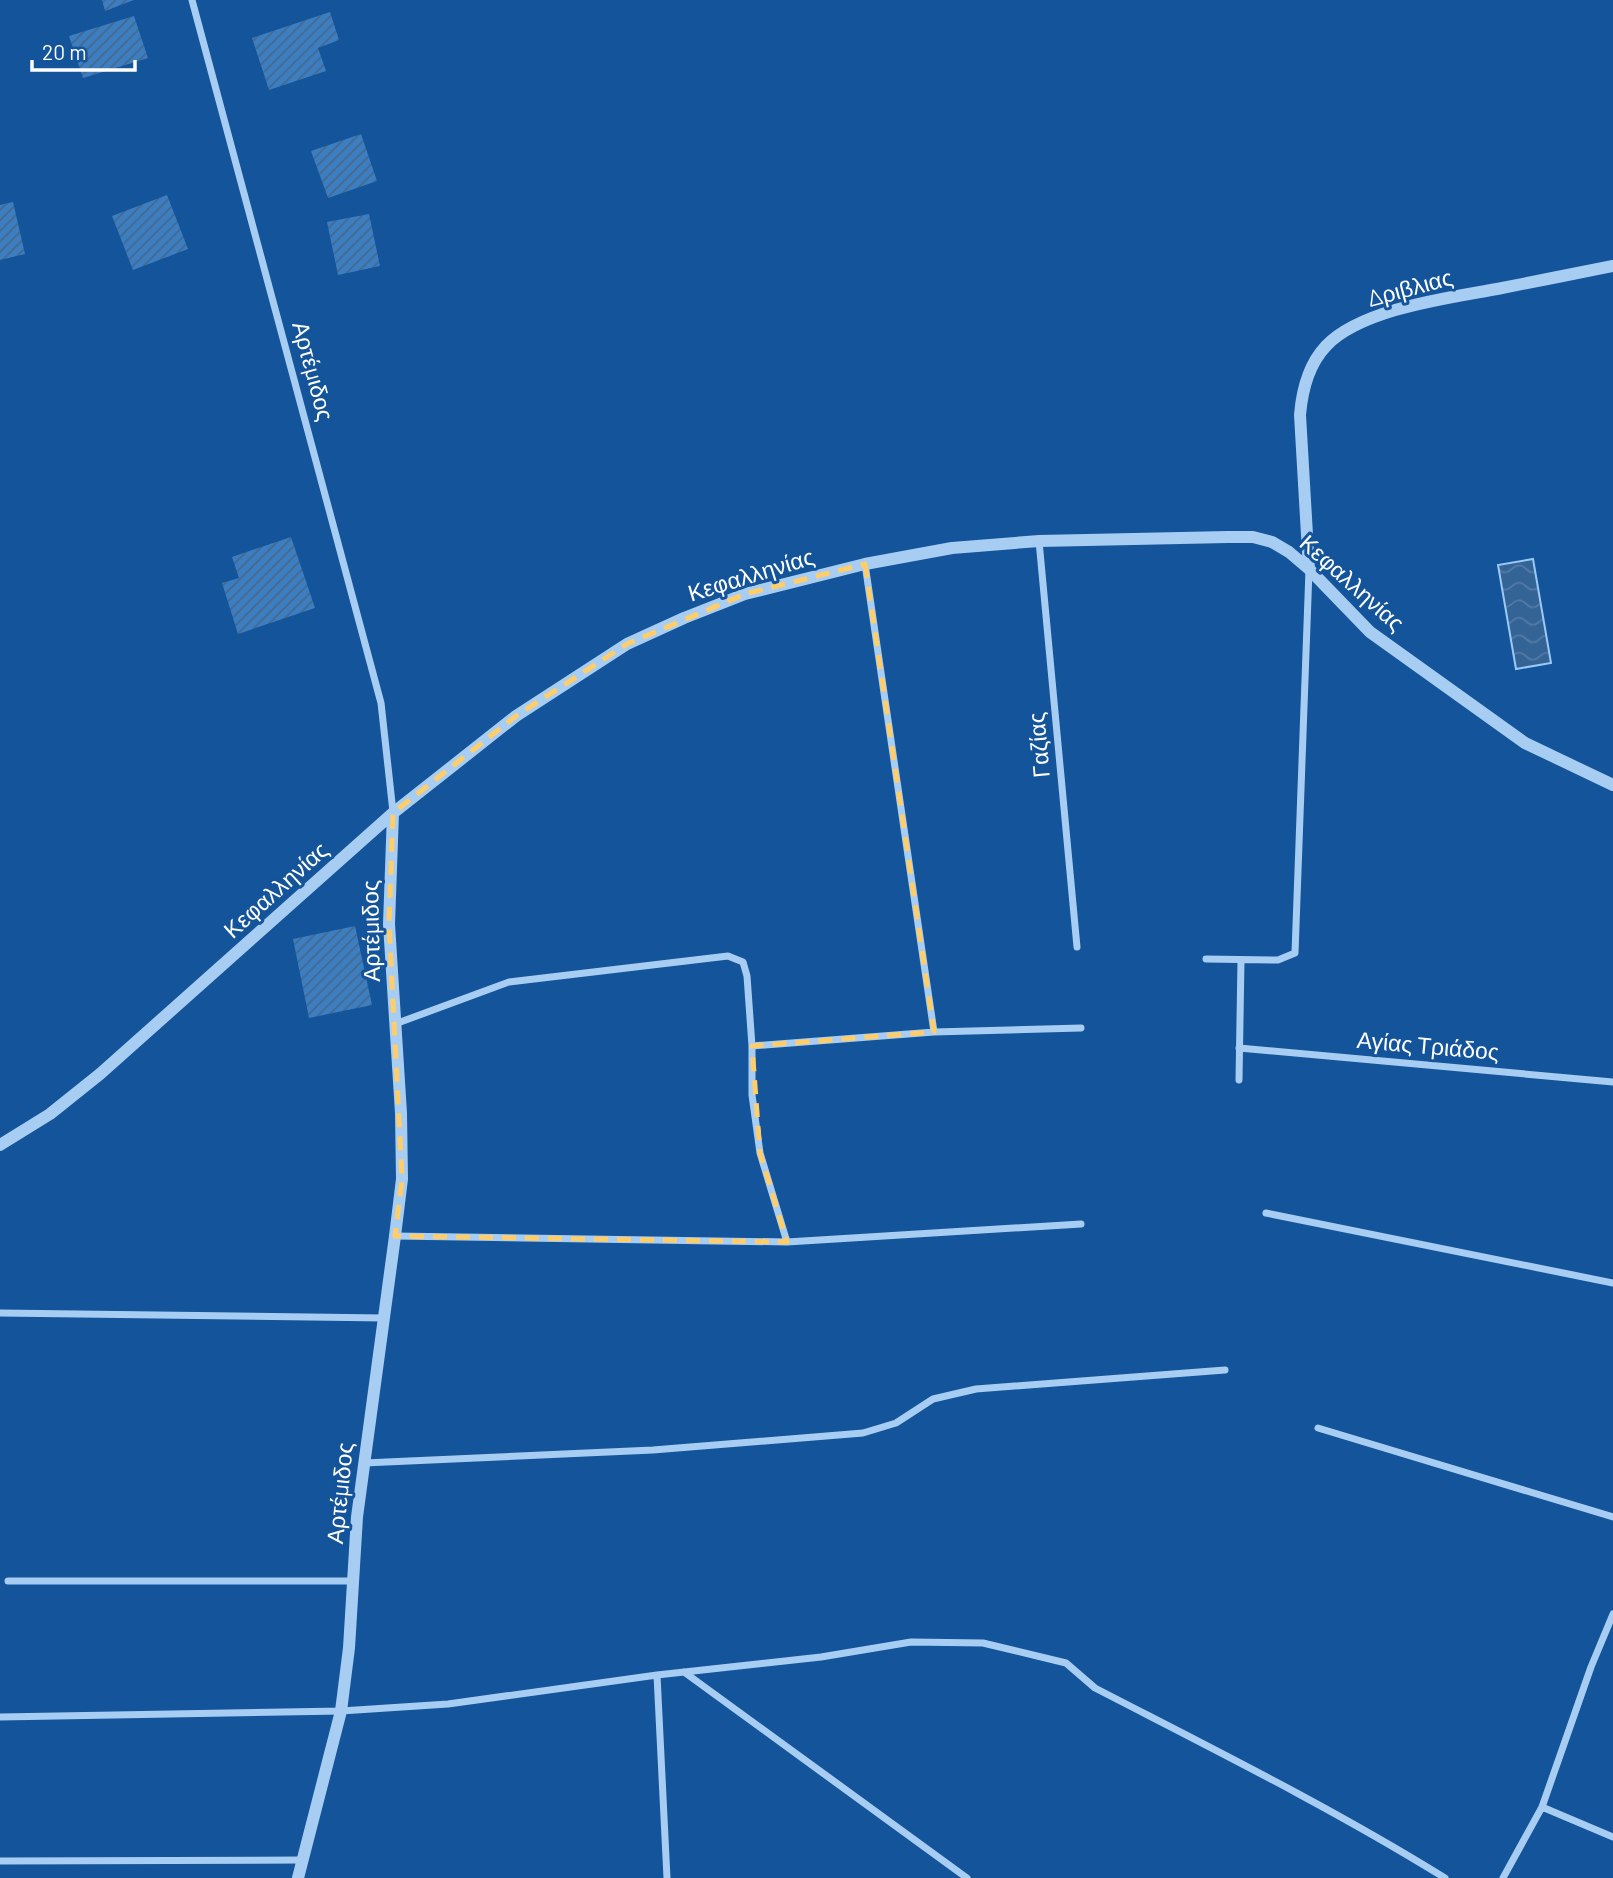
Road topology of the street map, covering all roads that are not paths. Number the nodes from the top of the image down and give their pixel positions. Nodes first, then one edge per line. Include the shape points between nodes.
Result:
1 (192, 0) edge
2 (1613, 266) edge
3 (1040, 541) junction
4 (865, 564) junction
5 (1309, 569) junction
6 (1613, 785) edge
7 (394, 813) junction
8 (1077, 947) dead end
9 (1206, 959) dead end
10 (1241, 960) junction
11 (395, 1024) junction
12 (1081, 1028) dead end
13 (934, 1032) junction
14 (751, 1046) junction
15 (1240, 1048) junction
16 (1239, 1080) dead end
17 (1613, 1082) edge
18 (0, 1145) edge
19 (1266, 1213) dead end
20 (1081, 1224) dead end
21 (396, 1236) junction
22 (787, 1241) junction
23 (1613, 1283) edge
24 (0, 1313) edge
25 (384, 1318) junction
26 (1225, 1370) dead end
27 (1318, 1429) dead end
28 (363, 1463) junction
29 (1613, 1517) edge
30 (8, 1581) dead end
31 (353, 1581) junction
32 (1613, 1614) edge
33 (684, 1672) junction
34 (657, 1675) junction
35 (341, 1711) junction
36 (0, 1717) edge
37 (1542, 1807) junction
38 (1613, 1837) edge
39 (302, 1860) junction
40 (0, 1861) edge
41 (298, 1878) edge
42 (667, 1878) edge
43 (967, 1878) edge
44 (1445, 1878) edge
45 (1503, 1878) edge

1 - 7 street, Αρτέμιδος via 381,703
2 - 5 street, Δριβλιας via 1401,308 1358,324 1327,345 1302,392 1300,415
3 - 4 street, Κεφαλληνίας via 951,548
3 - 5 street, Κεφαλληνίας via 1253,537 1272,542
3 - 8 street, Γαζίας
4 - 7 street, Κεφαλληνίας via 745,594 627,644 516,716
4 - 13 street
5 - 6 street, Κεφαλληνίας via 1370,632 1525,743
5 - 10 street via 1295,953 1278,960
7 - 11 street, Αρτέμιδος via 389,924
7 - 18 street, Κεφαλληνίας via 100,1074 50,1114
9 - 10 street
10 - 15 street
11 - 14 street via 509,982 728,956 743,962 745,969
11 - 21 street, Αρτέμιδος via 402,1179
12 - 13 street
13 - 14 street
14 - 22 street via 760,1153
15 - 16 street
15 - 17 street, Αγίας Τριάδος
19 - 23 street
20 - 22 street
21 - 22 street
21 - 25 street, Αρτέμιδος
24 - 25 street
25 - 28 street, Αρτέμιδος
26 - 28 street via 976,1389 933,1399 896,1423 863,1433 653,1450
27 - 29 street
28 - 31 street, Αρτέμιδος
30 - 31 street
31 - 35 street, Αρτέμιδος
32 - 37 street
33 - 34 street
33 - 43 street
33 - 44 street via 911,1642 983,1643 1066,1663 1096,1688 1308,1798
34 - 35 street via 448,1704
34 - 42 street
35 - 36 street
35 - 39 street, Αρτέμιδος
37 - 38 street
37 - 45 street
39 - 40 street
39 - 41 street, Αρτέμιδος

